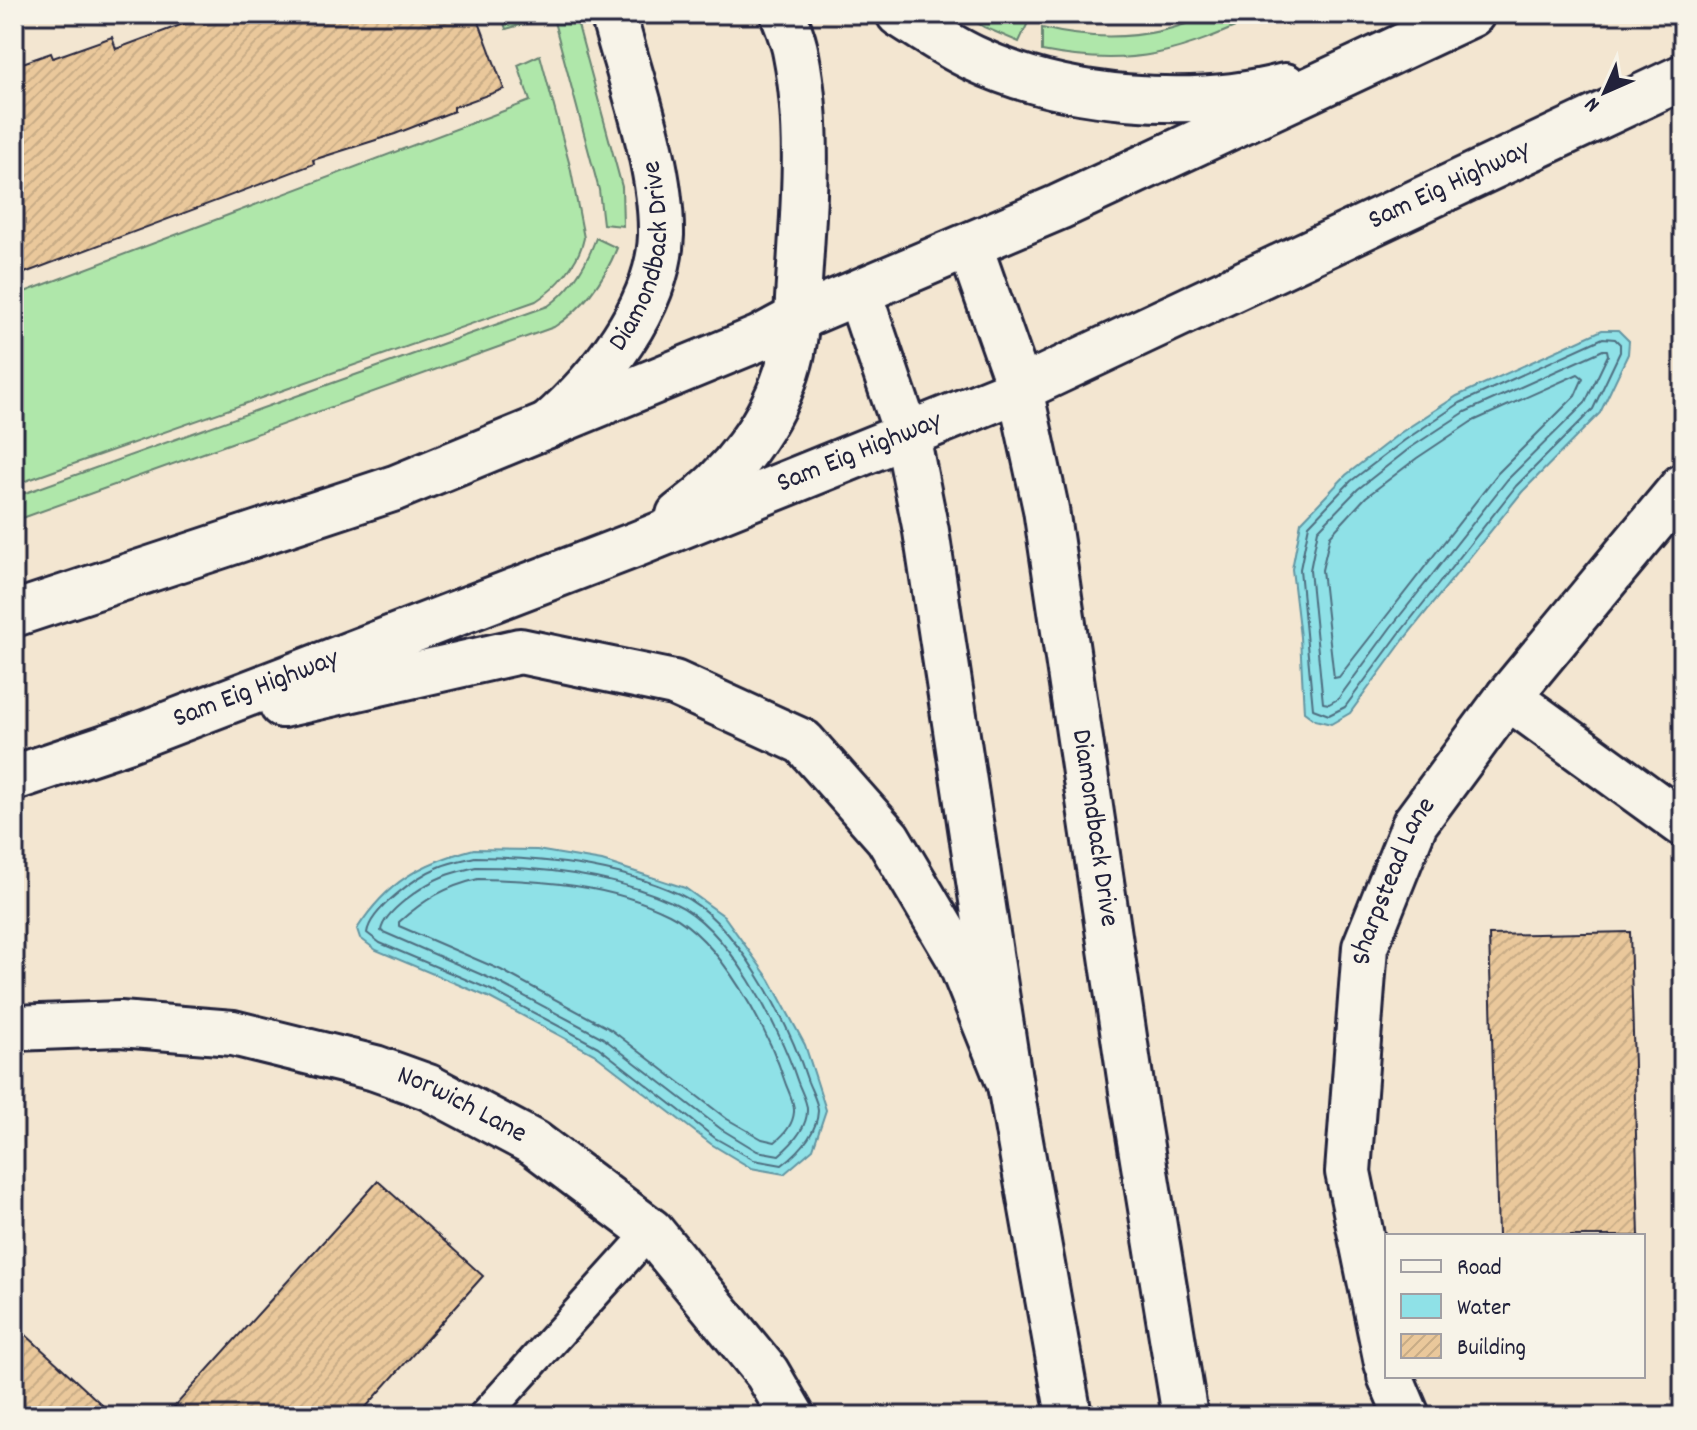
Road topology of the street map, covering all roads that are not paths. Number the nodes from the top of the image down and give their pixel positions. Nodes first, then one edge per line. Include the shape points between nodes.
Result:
1 (613, 14) edge
2 (783, 14) edge
3 (899, 14) edge
4 (1472, 14) edge
5 (1365, 65) junction
6 (1683, 77) edge
7 (970, 247) junction
8 (859, 293) junction
9 (797, 318) junction
10 (1020, 389) junction
11 (546, 427) junction
12 (907, 435) junction
13 (1683, 486) edge
14 (637, 544) junction
15 (14, 614) edge
16 (1508, 697) junction
17 (127, 740) junction
18 (14, 778) edge
19 (1683, 824) edge
20 (14, 1028) edge
21 (1010, 1085) junction
22 (651, 1231) junction
23 (1385, 1353) edge
24 (1391, 1378) edge
25 (484, 1416) edge
26 (792, 1416) edge
27 (1069, 1416) edge
28 (1185, 1416) edge
29 (1407, 1416) edge

1 - 11 street, Diamondback Drive via 654,171 661,238 653,278 634,323 597,376
2 - 9 street via 796,52 803,105
3 - 5 street via 971,58 1027,80 1090,94 1215,97 1273,89
4 - 5 street
5 - 7 street
6 - 10 street, Sam Eig Highway
7 - 8 street
7 - 10 street, Diamondback Drive
8 - 9 street
8 - 12 street
9 - 11 street
9 - 14 street via 776,403 755,439 724,477
10 - 12 street, Sam Eig Highway
10 - 28 street, Diamondback Drive via 1046,509
11 - 15 street via 395,488
12 - 14 street, Sam Eig Highway
12 - 21 street
13 - 16 street, Sharpstead Lane
14 - 17 street, Sam Eig Highway
16 - 19 street
16 - 23 street, Sharpstead Lane via 1415,823 1365,947 1348,1172
17 - 18 street, Sam Eig Highway
17 - 21 street via 520,651 674,683 803,742 888,838 958,956
20 - 22 street, Norwich Lane via 120,1024 233,1033 375,1068 428,1087 534,1143
21 - 27 street
22 - 25 lane
22 - 26 street, Norwich Lane via 767,1373
24 - 29 street

